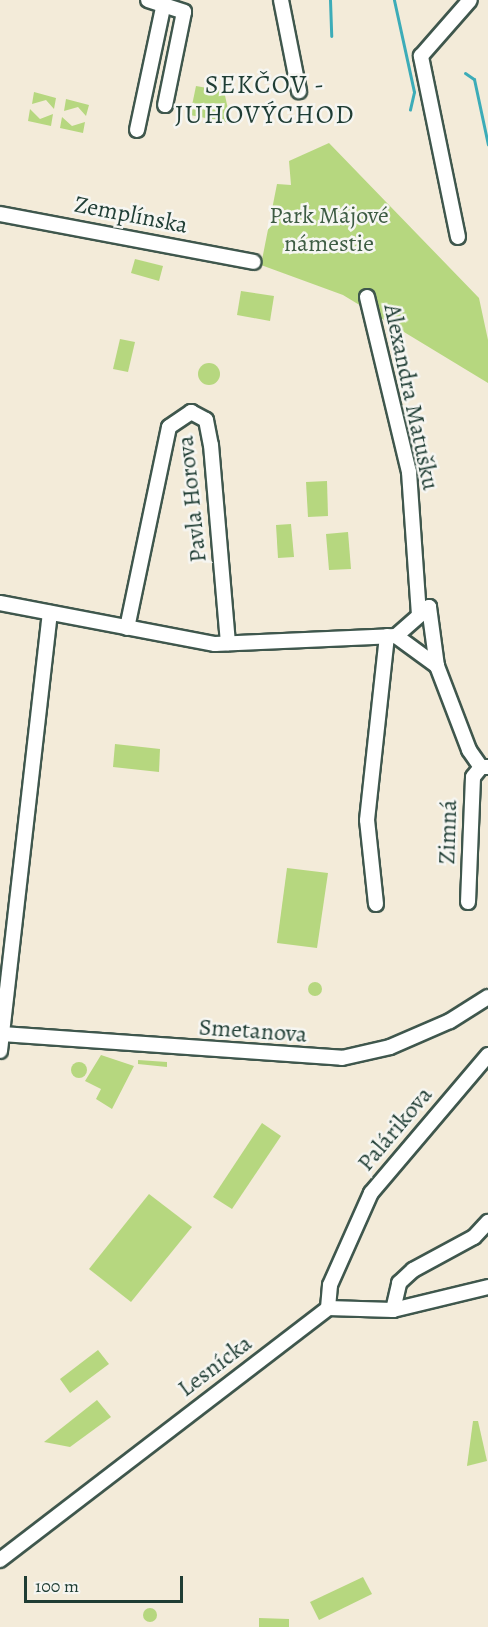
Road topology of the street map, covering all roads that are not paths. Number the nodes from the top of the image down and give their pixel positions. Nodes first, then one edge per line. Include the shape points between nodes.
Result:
1 (148, 0) edge
2 (281, 0) edge
3 (470, 0) edge
4 (164, 3) junction
5 (299, 92) dead end
6 (165, 105) dead end
7 (137, 130) dead end
8 (0, 214) edge
9 (458, 237) dead end
10 (253, 262) dead end
11 (367, 297) dead end
12 (0, 603) edge
13 (424, 611) junction
14 (50, 613) junction
15 (127, 628) junction
16 (391, 636) junction
17 (228, 644) junction
18 (437, 666) junction
19 (484, 767) edge
20 (468, 902) dead end
21 (376, 904) dead end
22 (488, 997) edge
23 (2, 1034) junction
24 (0, 1051) edge
25 (488, 1055) edge
26 (488, 1222) edge
27 (488, 1287) edge
28 (328, 1308) junction
29 (393, 1310) junction
30 (0, 1560) edge

1 - 4 street
2 - 5 street
3 - 9 street via 421,56
4 - 6 street via 181,8 184,18
4 - 7 street
8 - 10 street, Zemplínska
11 - 13 street, Alexandra Matušku via 409,472
12 - 14 street
13 - 16 street
13 - 18 street, Zimná
14 - 15 street
14 - 23 street
15 - 17 street
15 - 17 street, Pavla Horova via 169,427 191,412 206,420 211,445
16 - 17 street
16 - 18 street
16 - 21 street via 367,820
18 - 19 street, Zimná via 469,750
19 - 20 street, Zimná via 473,777
22 - 23 street, Smetanova via 390,1047 342,1058
23 - 24 street
25 - 28 street, Palárikova via 371,1193 330,1285
26 - 29 street via 474,1238 413,1270 399,1283
27 - 29 street
28 - 29 street
28 - 30 street, Lesnícka

